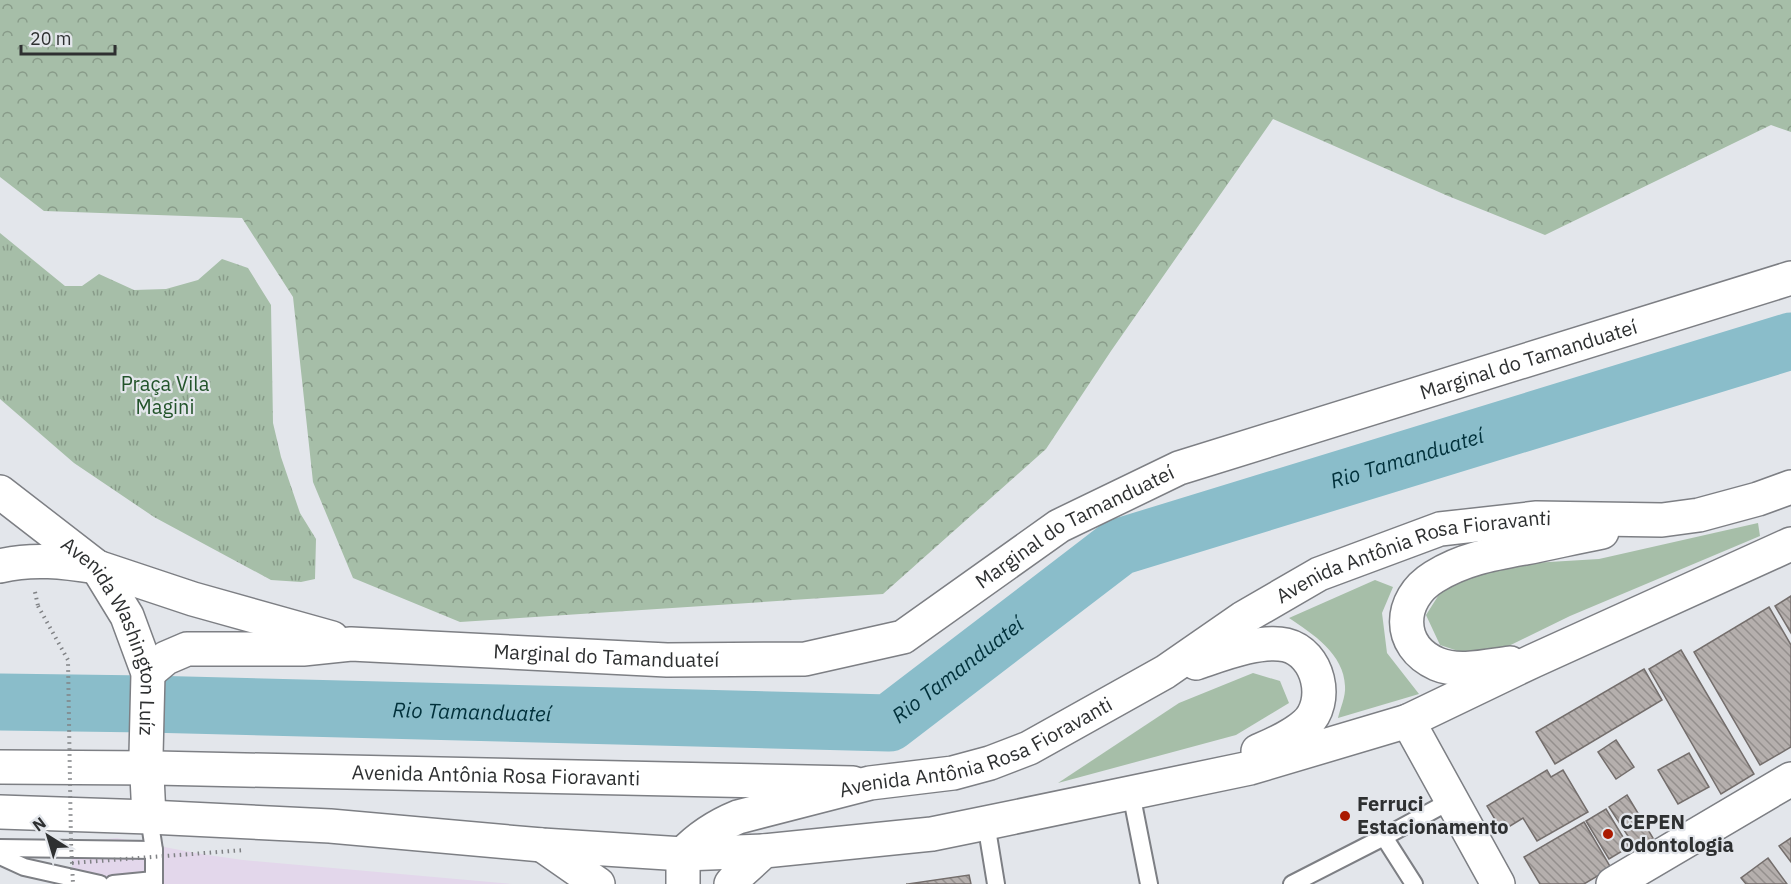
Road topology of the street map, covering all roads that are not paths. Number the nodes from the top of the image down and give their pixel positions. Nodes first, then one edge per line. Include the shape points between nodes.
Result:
1 (1791, 278) edge
2 (1791, 487) edge
3 (0, 492) edge
4 (1662, 520) junction
5 (1791, 544) edge
6 (0, 566) edge
7 (97, 567) junction
8 (351, 644) junction
9 (1533, 661) junction
10 (1165, 672) junction
11 (148, 681) junction
12 (1408, 721) junction
13 (149, 763) junction
14 (0, 767) edge
15 (1791, 779) edge
16 (1191, 781) junction
17 (870, 783) junction
18 (1131, 793) junction
19 (1452, 800) junction
20 (0, 812) edge
21 (149, 817) junction
22 (986, 823) junction
23 (1384, 837) junction
24 (542, 845) junction
25 (0, 848) edge
26 (154, 850) junction
27 (764, 852) junction
28 (0, 856) edge
29 (683, 869) edge
30 (154, 882) edge
31 (100, 884) edge
32 (113, 884) edge
33 (598, 884) edge
34 (731, 884) edge
35 (996, 884) edge
36 (1149, 884) edge
37 (1292, 884) edge
38 (1414, 884) edge
39 (1498, 884) edge
40 (1613, 884) edge

1 - 8 main road, Marginal do Tamanduateí via 1179,468 1059,526 903,637 805,659 667,660
2 - 4 main road, Avenida Antônia Rosa Fioravanti via 1699,515
3 - 7 main road, Avenida Washington Luíz
4 - 9 main road via 1473,558 1432,578 1410,601 1407,631 1420,652 1436,664 1463,668
4 - 10 main road, Avenida Antônia Rosa Fioravanti via 1537,518 1440,529 1319,574 1243,618
5 - 9 main road
6 - 7 main road, Marginal do Tamanduateí via 55,561
7 - 8 main road, Marginal do Tamanduateí
7 - 11 main road, Avenida Washington Luíz via 128,616
8 - 11 main road, Marginal do Tamanduateí via 303,649 187,649 166,658
9 - 12 main road
10 - 16 main road via 1240,649 1285,645 1310,662 1319,680 1317,706 1308,723 1270,746
10 - 17 main road, Avenida Antônia Rosa Fioravanti via 1029,748 990,764 953,773
11 - 13 main road, Avenida Washington Luíz
12 - 16 main road via 1250,768
12 - 19 main road
13 - 14 main road, Avenida Antônia Rosa Fioravanti
13 - 17 main road, Avenida Antônia Rosa Fioravanti
13 - 21 main road, Avenida Washington Luíz
15 - 40 main road
16 - 18 main road
17 - 29 main road via 720,825 698,839
18 - 22 main road
18 - 36 lane
19 - 23 lane
19 - 39 main road
20 - 21 main road
21 - 24 main road via 330,826
21 - 26 lane
22 - 27 main road via 932,834
22 - 35 lane
23 - 37 lane
23 - 38 lane
24 - 29 main road
24 - 33 main road
25 - 26 lane
26 - 30 lane
27 - 29 main road
27 - 34 main road
28 - 31 lane via 24,867
30 - 32 lane

